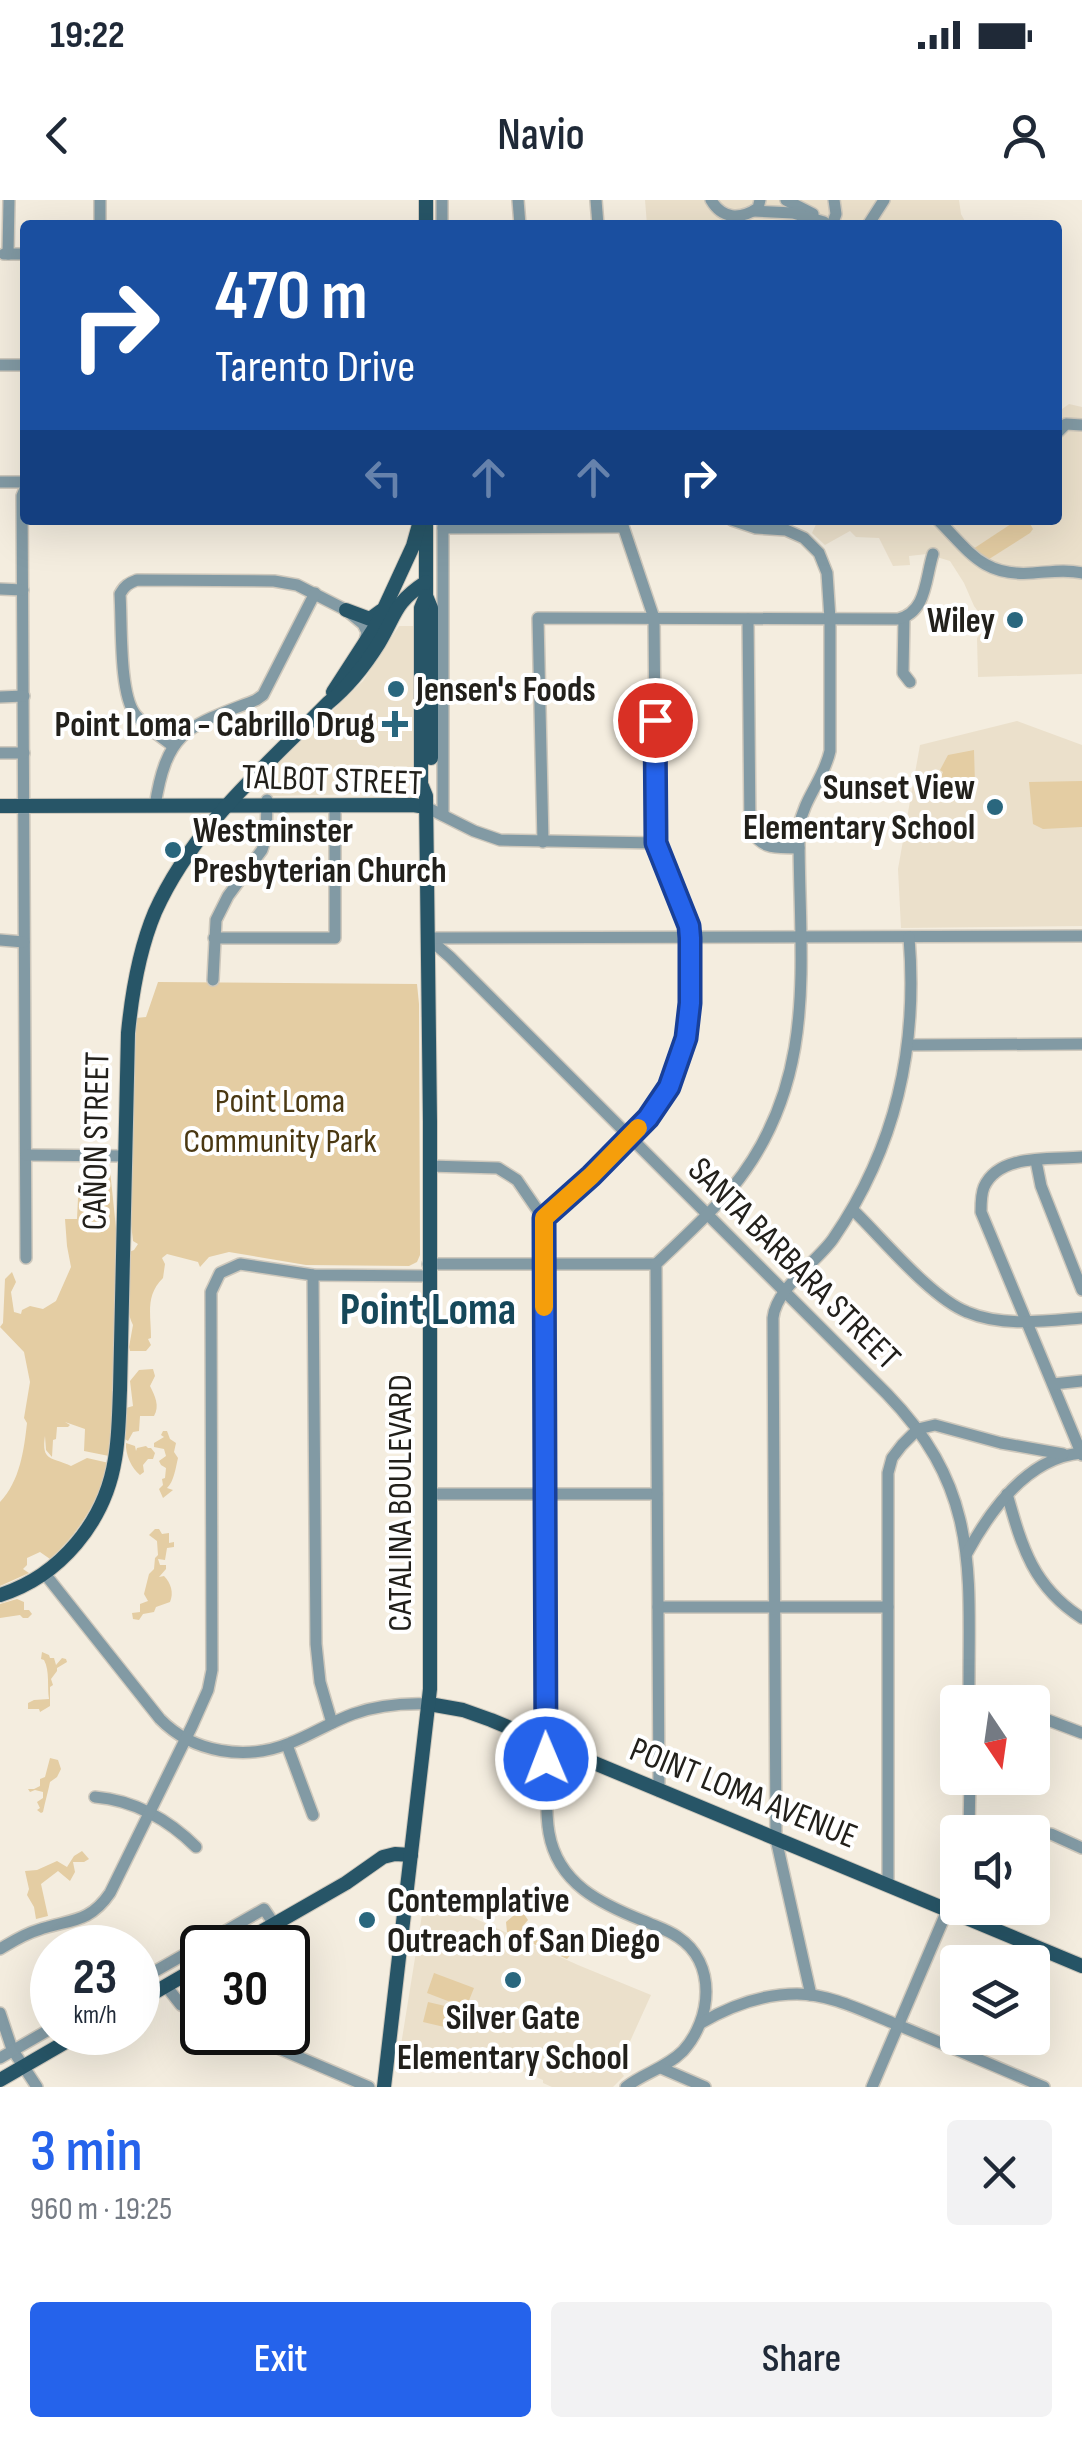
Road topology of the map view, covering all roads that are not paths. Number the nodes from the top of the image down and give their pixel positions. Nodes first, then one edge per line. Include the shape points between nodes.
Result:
1 (9, 200) edge
2 (711, 200) edge
3 (786, 200) edge
4 (757, 205) edge
5 (815, 220) edge
6 (822, 220) edge
7 (4, 254) edge
8 (22, 525) edge
9 (421, 525) edge
10 (423, 525) edge
11 (444, 525) edge
12 (623, 525) edge
13 (747, 525) edge
14 (943, 525) edge
15 (932, 554) dead end
16 (1082, 573) edge
17 (426, 589) junction
18 (0, 590) edge
19 (23, 590) junction
20 (315, 593) junction
21 (388, 602) junction
22 (346, 610) junction
23 (654, 618) junction
24 (904, 618) junction
25 (748, 619) junction
26 (830, 619) junction
27 (421, 625) junction
28 (387, 628) junction
29 (362, 648) junction
30 (910, 682) dead end
31 (24, 696) junction
32 (0, 697) edge
33 (328, 703) junction
34 (173, 746) junction
35 (0, 753) edge
36 (24, 753) junction
37 (263, 768) junction
38 (426, 802) junction
39 (270, 804) junction
40 (0, 806) edge
41 (25, 806) junction
42 (156, 806) junction
43 (224, 806) junction
44 (335, 806) junction
45 (378, 806) junction
46 (443, 815) junction
47 (427, 837) junction
48 (543, 842) junction
49 (656, 843) junction
50 (799, 848) junction
51 (1082, 936) edge
52 (800, 937) junction
53 (909, 937) junction
54 (214, 938) junction
55 (428, 938) junction
56 (690, 938) junction
57 (0, 940) edge
58 (24, 942) junction
59 (213, 980) dead end
60 (909, 1044) junction
61 (1082, 1044) edge
62 (630, 1137) junction
63 (26, 1156) junction
64 (125, 1156) junction
65 (1082, 1158) edge
66 (1036, 1161) junction
67 (430, 1166) junction
68 (853, 1210) junction
69 (708, 1214) junction
70 (544, 1218) junction
71 (26, 1258) dead end
72 (544, 1263) junction
73 (656, 1264) junction
74 (428, 1270) junction
75 (313, 1275) junction
76 (1082, 1290) edge
77 (785, 1292) junction
78 (1082, 1318) edge
79 (1027, 1322) junction
80 (1082, 1381) edge
81 (1053, 1384) junction
82 (918, 1429) junction
83 (1062, 1454) junction
84 (1082, 1454) edge
85 (430, 1494) junction
86 (544, 1494) junction
87 (657, 1494) junction
88 (1006, 1494) junction
89 (968, 1553) junction
90 (44, 1574) junction
91 (0, 1595) edge
92 (658, 1607) junction
93 (773, 1607) junction
94 (888, 1607) junction
95 (1082, 1618) edge
96 (969, 1685) edge
97 (429, 1704) junction
98 (1050, 1721) edge
99 (332, 1723) junction
100 (1082, 1733) edge
101 (186, 1738) junction
102 (546, 1743) junction
103 (286, 1745) junction
104 (659, 1791) junction
105 (96, 1797) dead end
106 (149, 1813) junction
107 (313, 1814) dead end
108 (1050, 1834) edge
109 (776, 1839) junction
110 (196, 1848) dead end
111 (1082, 1848) edge
112 (411, 1855) junction
113 (888, 1883) junction
114 (940, 1905) edge
115 (274, 1924) joint
116 (942, 1925) edge
117 (986, 1925) edge
118 (0, 1949) edge
119 (1082, 1966) edge
120 (160, 1968) edge
121 (180, 1978) edge
122 (166, 1986) junction
123 (160, 1989) edge
124 (811, 1995) junction
125 (180, 2004) edge
126 (0, 2013) edge
127 (700, 2024) junction
128 (898, 2025) junction
129 (30, 2041) edge
130 (13, 2051) junction
131 (44, 2055) edge
132 (294, 2055) edge
133 (0, 2058) edge
134 (23, 2067) junction
135 (661, 2068) junction
136 (0, 2080) edge
137 (37, 2087) edge
138 (368, 2087) edge
139 (384, 2087) edge
140 (626, 2087) edge
141 (705, 2087) edge
142 (872, 2087) edge
143 (1044, 2087) edge

1 - 7 street
2 - 4 street via 729,216 743,216
3 - 6 street
4 - 5 street
8 - 19 street
9 - 21 main road, CAÑON STREET
10 - 17 main road, CATALINA BOULEVARD
11 - 46 street
12 - 23 street
13 - 26 street via 786,530 815,548 827,573
14 - 16 street via 980,563 999,571
15 - 24 street via 918,609
17 - 27 main road, CATALINA BOULEVARD
17 - 28 main road, CAÑON STREET via 405,597
17 - 38 main road, CATALINA BOULEVARD via 432,608
18 - 19 street
19 - 31 street
20 - 22 street
20 - 34 street via 263,695 202,722
20 - 34 street via 274,581 138,580 124,587 129,705
21 - 22 main road via 370,619
21 - 29 main road, CAÑON STREET
22 - 29 street via 365,626
23 - 25 street
23 - 48 street via 538,618
23 - 49 street
24 - 26 street
24 - 30 street via 904,673
25 - 26 street
25 - 50 street via 750,830 767,847
26 - 50 street via 830,751 802,812
27 - 28 main road via 406,616
27 - 38 main road, CATALINA BOULEVARD
28 - 33 main road, CAÑON STREET via 359,672
29 - 33 main road, CAÑON STREET
31 - 32 street
31 - 36 street
33 - 37 main road, CAÑON STREET
34 - 42 street
35 - 36 street
36 - 41 street
37 - 39 main road via 260,779
37 - 43 main road, CAÑON STREET
38 - 45 main road, TALBOT STREET
38 - 46 street, TALBOT STREET
38 - 47 main road, CATALINA BOULEVARD
39 - 43 main road, TALBOT STREET
39 - 44 main road, TALBOT STREET
39 - 54 street via 262,850 224,904
40 - 41 main road, TALBOT STREET
41 - 42 main road, TALBOT STREET
41 - 58 street
42 - 43 main road, TALBOT STREET
43 - 64 main road, CAÑON STREET via 173,876 140,957 128,1033
44 - 45 main road, TALBOT STREET
44 - 54 street via 335,938
45 - 47 main road via 414,818
46 - 48 street, TALBOT STREET via 500,840
47 - 55 main road, CATALINA BOULEVARD
48 - 49 street, TALBOT STREET
49 - 56 street
50 - 52 street
51 - 53 street
52 - 53 street
52 - 56 street
52 - 69 street via 801,1014 787,1089 750,1164
53 - 60 street
54 - 59 street
55 - 56 street
55 - 62 street, SANTA BARBARA STREET
55 - 67 main road, CATALINA BOULEVARD
56 - 62 street via 684,1050 660,1102
57 - 58 street
58 - 63 street
60 - 61 street
60 - 68 street via 889,1131
62 - 69 street, SANTA BARBARA STREET
62 - 70 street
63 - 64 street
63 - 71 street
64 - 90 main road, CAÑON STREET via 115,1460 94,1517
65 - 66 street
66 - 76 street
66 - 79 street via 996,1172 984,1186 980,1212
67 - 70 street via 507,1172
67 - 74 main road, CATALINA BOULEVARD
68 - 77 street
68 - 79 street via 949,1303
69 - 73 street
69 - 77 street, SANTA BARBARA STREET
70 - 72 street
72 - 73 street
72 - 74 street
72 - 86 street
73 - 87 street
74 - 75 street
74 - 85 main road, CATALINA BOULEVARD
75 - 99 street via 316,1644
75 - 101 street via 246,1264 223,1271 210,1292 212,1670
77 - 82 street, SANTA BARBARA STREET
77 - 93 street via 773,1318
78 - 79 street
79 - 81 street
80 - 81 street
81 - 84 street
82 - 83 street via 935,1425
82 - 89 street, SANTA BARBARA STREET via 951,1488
82 - 94 street via 892,1458 888,1473
83 - 84 street
83 - 88 street
85 - 86 street
85 - 97 main road, CATALINA BOULEVARD
86 - 87 street
86 - 102 street
87 - 92 street
88 - 89 street
88 - 95 street via 1036,1575
89 - 96 street, SANTA BARBARA STREET
90 - 91 main road, CAÑON STREET
90 - 101 street, POINT LOMA AVENUE via 156,1714
92 - 93 street
92 - 104 street
93 - 94 street
93 - 109 street
94 - 113 street
97 - 99 street, POINT LOMA AVENUE via 385,1705
97 - 102 main road, POINT LOMA AVENUE via 479,1715
97 - 112 main road, CATALINA BOULEVARD
98 - 100 street
99 - 103 street, POINT LOMA AVENUE
101 - 103 street, POINT LOMA AVENUE via 232,1752
101 - 106 street
102 - 104 main road, POINT LOMA AVENUE
102 - 127 street via 547,1822 558,1861 590,1896 688,1945 704,1975
103 - 107 street
104 - 109 main road, POINT LOMA AVENUE
105 - 106 street
106 - 110 street
106 - 118 street via 98,1908
108 - 111 street
109 - 113 main road, POINT LOMA AVENUE
109 - 124 street
112 - 115 main road via 383,1857
112 - 139 main road, CATALINA BOULEVARD
113 - 114 main road, POINT LOMA AVENUE
115 - 120 street via 264,1909
116 - 128 street
117 - 119 main road, POINT LOMA AVENUE
121 - 122 main road
122 - 123 main road
122 - 125 street
124 - 127 street via 772,1996
124 - 128 street
126 - 130 street
127 - 135 street
128 - 142 street
128 - 143 street
129 - 130 street
130 - 133 street
130 - 134 street
131 - 134 main road
132 - 138 street
134 - 136 main road
134 - 137 street
135 - 140 street
135 - 141 street

